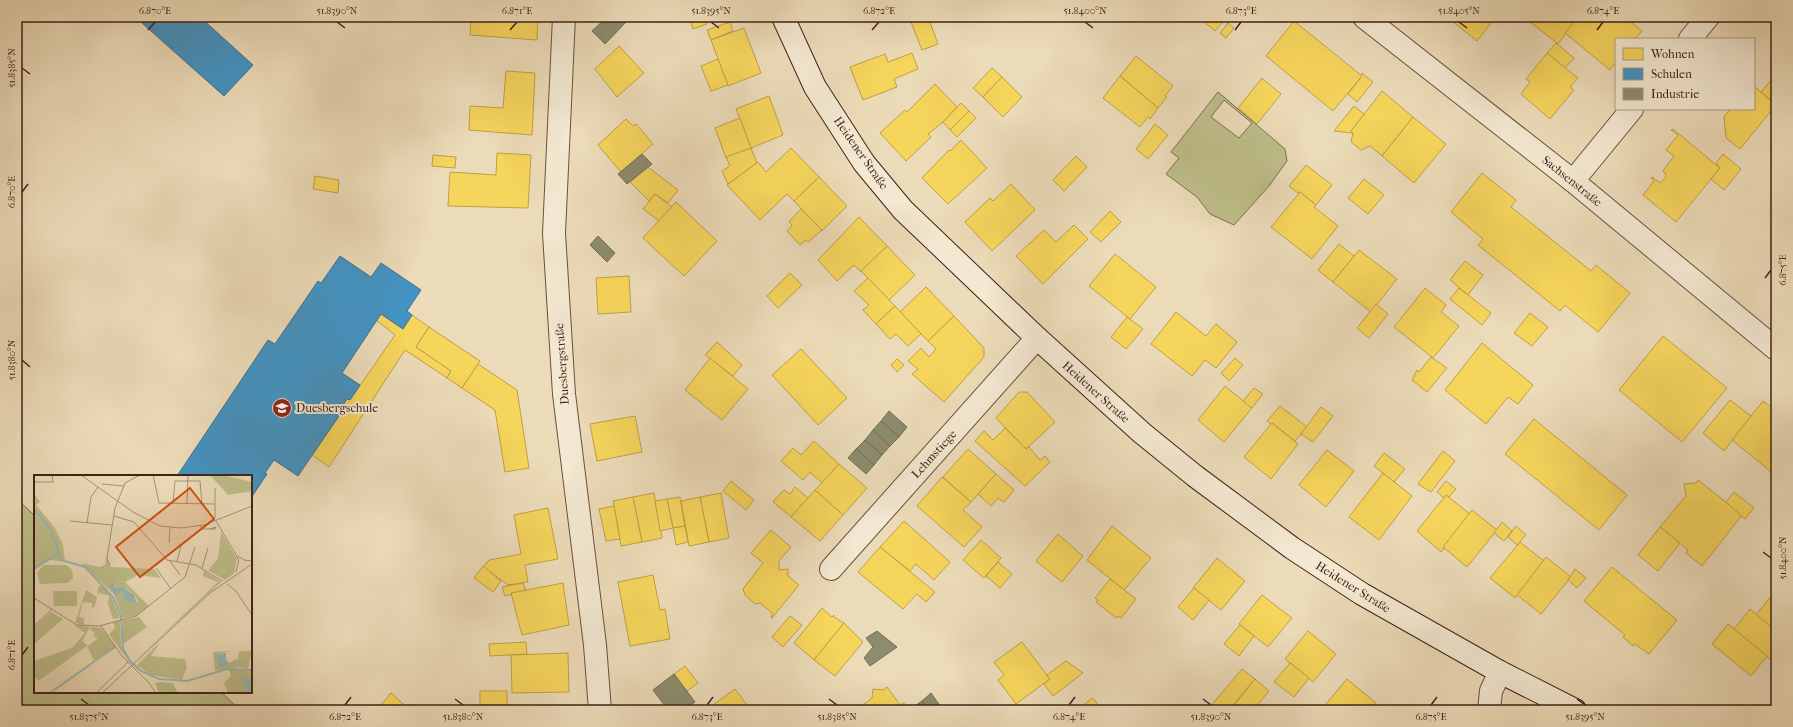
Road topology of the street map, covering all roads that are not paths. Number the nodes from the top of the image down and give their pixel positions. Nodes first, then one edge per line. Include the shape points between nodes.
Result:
1 (564, 17) edge
2 (783, 17) edge
3 (1364, 17) edge
4 (1708, 17) edge
5 (1691, 38) edge
6 (1631, 110) edge
7 (1573, 181) junction
8 (1037, 338) junction
9 (1776, 349) edge
10 (831, 569) dead end
11 (1500, 672) junction
12 (600, 710) edge
13 (1489, 710) edge
14 (1575, 710) edge

1 - 12 street, Duesbergstraße via 554,233 564,394 594,637
2 - 8 street, Heidener Straße via 815,87 864,163 903,210
3 - 7 street, Sachsenstraße
4 - 5 street
6 - 7 street
7 - 9 street, Sachsenstraße
8 - 10 street, Lehmstiege
8 - 11 street, Heidener Straße via 1142,433 1292,548 1381,606
11 - 13 street via 1491,691
11 - 14 street, Heidener Straße

